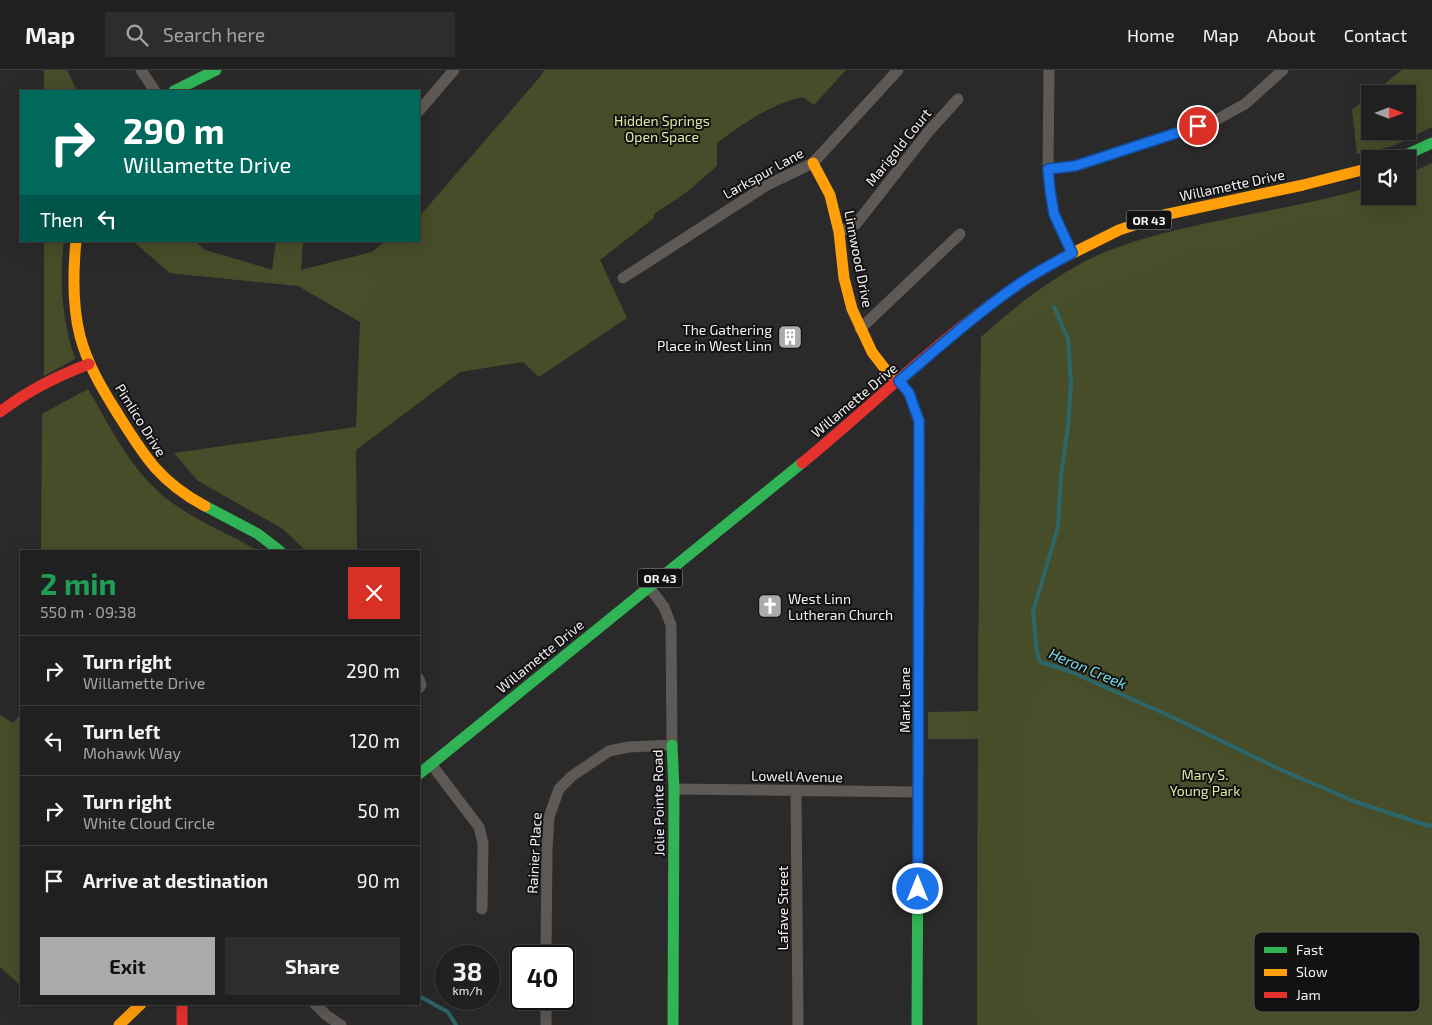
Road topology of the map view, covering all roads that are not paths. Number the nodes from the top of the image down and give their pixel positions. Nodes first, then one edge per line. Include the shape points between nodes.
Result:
1 (141, 70) edge
2 (216, 70) edge
3 (454, 70) edge
4 (898, 70) edge
5 (1049, 70) edge
6 (1283, 70) edge
7 (153, 90) edge
8 (176, 90) edge
9 (958, 98) dead end
10 (420, 110) edge
11 (1432, 144) edge
12 (1416, 151) edge
13 (813, 163) junction
14 (1048, 169) junction
15 (1361, 170) edge
16 (839, 232) junction
17 (960, 234) dead end
18 (76, 242) edge
19 (1072, 253) junction
20 (623, 278) dead end
21 (860, 328) junction
22 (89, 364) junction
23 (899, 381) junction
24 (0, 412) edge
25 (279, 550) edge
26 (649, 587) junction
27 (672, 745) junction
28 (431, 764) junction
29 (420, 773) edge
30 (674, 789) junction
31 (796, 791) junction
32 (918, 792) junction
33 (482, 909) dead end
34 (546, 945) edge
35 (139, 1005) edge
36 (182, 1005) edge
37 (316, 1005) edge
38 (546, 1010) edge
39 (119, 1025) edge
40 (182, 1025) edge
41 (341, 1025) edge
42 (546, 1025) edge
43 (673, 1025) edge
44 (798, 1025) edge
45 (917, 1025) edge

1 - 7 street
2 - 8 street
3 - 10 street
4 - 13 street, Larkspur Lane
5 - 14 street
6 - 14 street via 1245,104 1216,120 1075,166
9 - 16 street, Marigold Court via 856,224
11 - 12 street
13 - 16 street, Linnwood Drive via 830,195
13 - 20 street, Larkspur Lane via 767,185
14 - 19 street via 1054,214
15 - 19 street, Willamette Drive / OR 43 via 1167,214
16 - 21 street, Linnwood Drive via 844,278
17 - 21 street
18 - 22 street, Pimlico Drive via 72,277 74,301
19 - 23 street, Willamette Drive / OR 43 via 1005,294
21 - 23 street, Linnwood Drive via 880,363
22 - 24 street via 30,392
22 - 25 street, Pimlico Drive via 143,457 158,474 191,499 257,534
23 - 26 street, Willamette Drive / OR 43
23 - 32 street, Mark Lane via 909,393 919,421
26 - 27 street, Jolie Pointe Road via 664,607 671,625
26 - 28 street, Willamette Drive / OR 43
27 - 30 street, Jolie Pointe Road
27 - 34 street, Rainier Place via 609,751 572,776 560,789 549,817
28 - 29 street, Willamette Drive / OR 43
28 - 33 street via 479,827 483,843
30 - 31 street, Lowell Avenue
30 - 43 street, Jolie Pointe Road
31 - 32 street, Lowell Avenue
31 - 44 street, Lafave Street
32 - 45 street, Mark Lane
35 - 39 street
36 - 40 street
37 - 41 street
38 - 42 street

